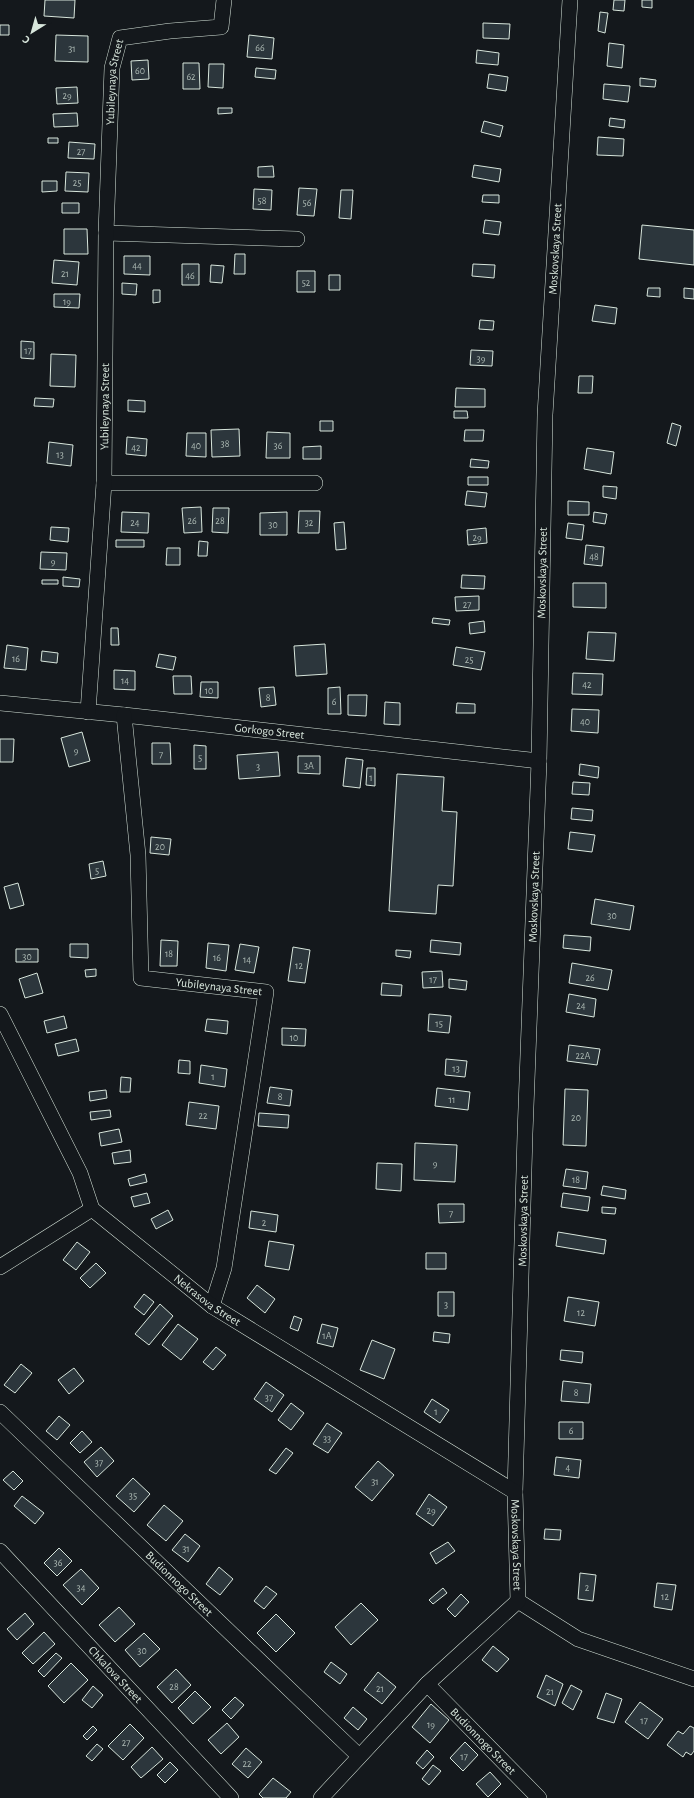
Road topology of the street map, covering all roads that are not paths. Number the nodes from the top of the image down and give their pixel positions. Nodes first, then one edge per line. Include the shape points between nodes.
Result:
1 (224, 0) edge
2 (570, 0) edge
3 (106, 233) junction
4 (297, 239) dead end
5 (104, 483) junction
6 (315, 483) dead end
7 (0, 703) edge
8 (88, 712) junction
9 (124, 715) junction
10 (539, 761) junction
11 (0, 1014) edge
12 (92, 1209) junction
13 (0, 1267) edge
14 (212, 1306) junction
15 (1, 1414) edge
16 (515, 1492) junction
17 (0, 1551) edge
18 (518, 1601) junction
19 (694, 1679) edge
20 (427, 1684) junction
21 (359, 1756) junction
22 (231, 1798) edge
23 (321, 1798) edge
24 (539, 1798) edge

1 - 3 street, Yubileynaya Street via 221,28 170,31 120,38 112,68
2 - 10 street, Moskovskaya Street via 545,415
3 - 4 street
3 - 5 street, Yubileynaya Street
5 - 6 street
5 - 8 street, Yubileynaya Street
7 - 8 street, Gorkogo Street
8 - 9 street, Gorkogo Street
9 - 10 street, Gorkogo Street
9 - 14 street, Yubileynaya Street via 138,855 141,978 266,992 224,1268
10 - 16 street, Moskovskaya Street via 524,1134
11 - 12 street via 80,1173
12 - 13 street
12 - 14 street, Nekrasova Street
14 - 16 street, Nekrasova Street
15 - 21 street, Budionnogo Street
16 - 18 street, Moskovskaya Street
17 - 22 street, Chkalova Street
18 - 19 street, Moskovskaya Street via 578,1639
18 - 20 street
20 - 21 street
20 - 24 street, Budionnogo Street
21 - 23 street

